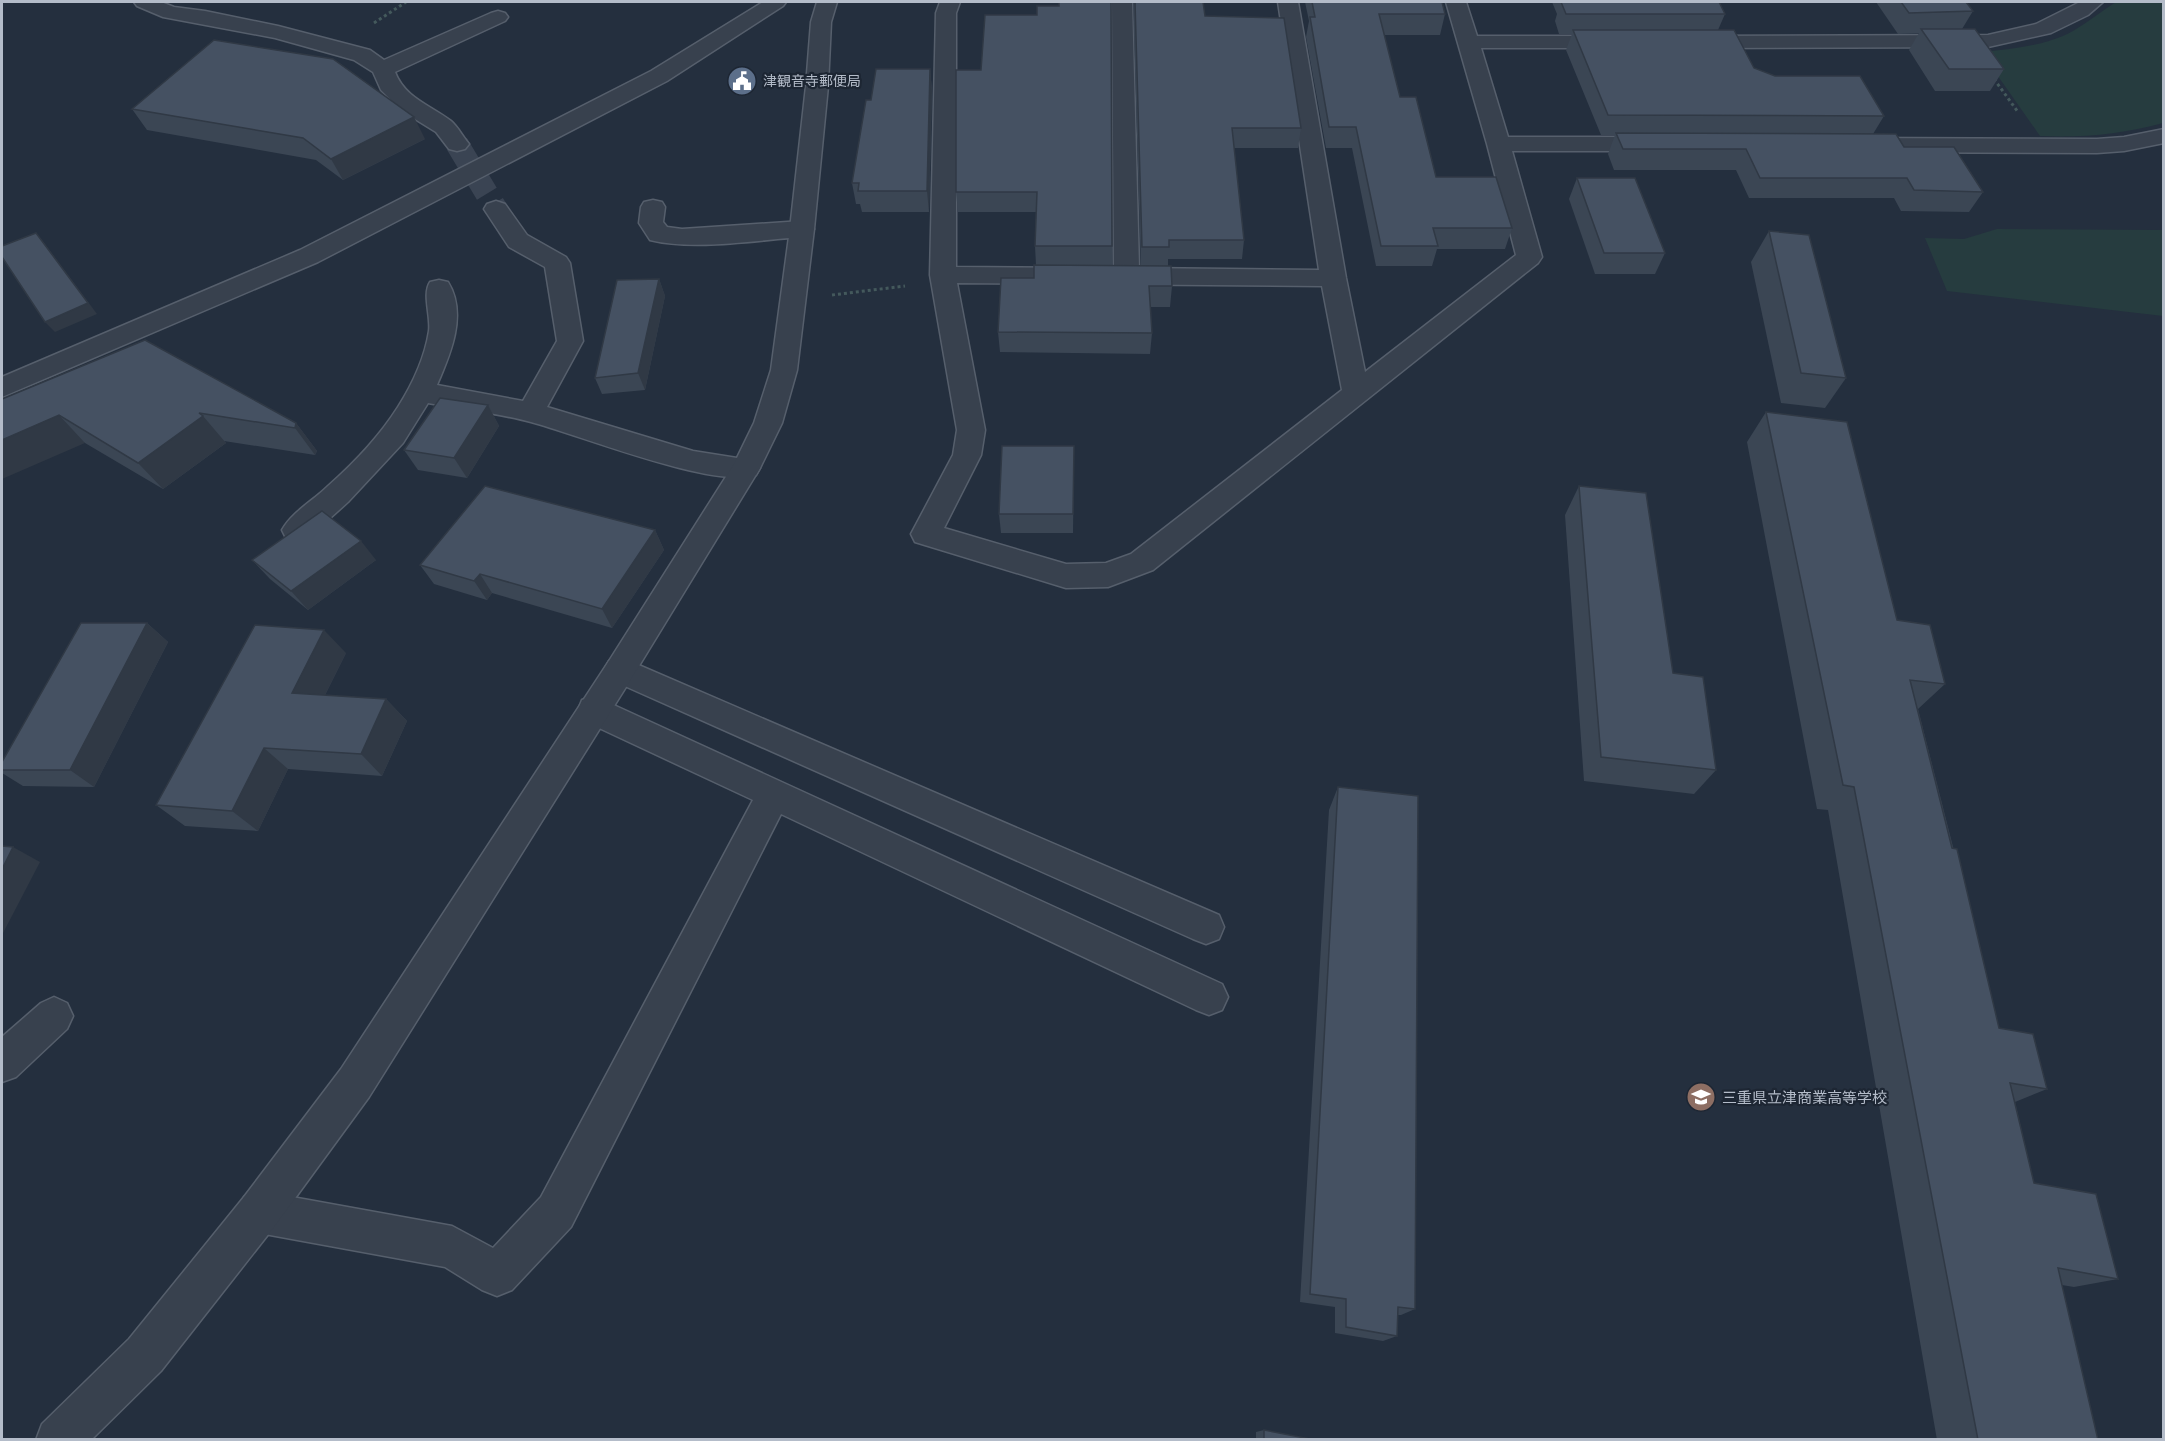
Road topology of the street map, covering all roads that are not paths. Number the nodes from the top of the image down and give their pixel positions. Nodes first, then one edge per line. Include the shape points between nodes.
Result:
1 (144, 2) edge
2 (776, 2) edge
3 (827, 2) edge
4 (950, 2) edge
5 (1122, 2) edge
6 (1288, 2) edge
7 (1456, 2) edge
8 (2093, 2) edge
9 (498, 17) dead end
10 (1468, 42) junction
11 (1634, 42) edge
12 (1670, 42) edge
13 (382, 69) junction
14 (2163, 136) edge
15 (457, 144) tunnel mouth
16 (1498, 144) junction
17 (1674, 144) edge
18 (1837, 145) edge
19 (653, 207) dead end
20 (496, 209) tunnel mouth
21 (802, 229) junction
22 (1127, 275) junction
23 (1333, 278) junction
24 (944, 279) junction
25 (440, 288) dead end
26 (2, 386) edge
27 (422, 392) junction
28 (1356, 393) junction
29 (530, 412) junction
30 (746, 468) junction
31 (297, 530) edge
32 (620, 670) junction
33 (594, 710) junction
34 (774, 794) junction
35 (1206, 927) dead end
36 (1209, 997) dead end
37 (54, 1016) dead end
38 (2, 1063) edge
39 (260, 1212) junction
40 (58, 1440) edge

1 - 13 street via 170,14 336,46 362,55
2 - 26 street via 659,76 309,256
3 - 21 street via 821,22
4 - 24 street via 946,13
5 - 22 street
6 - 23 street
7 - 10 street
8 - 12 street via 2053,26 2006,39
9 - 13 street
10 - 11 street
10 - 16 street
13 - 15 street via 389,85 410,106 444,128
14 - 18 street via 2124,144 2043,147
16 - 17 street
16 - 28 street via 1529,256
19 - 21 street via 651,223 659,234 682,237
20 - 29 street via 519,242 557,263 570,341
21 - 30 street via 784,370 768,423
22 - 23 street
22 - 24 street
23 - 28 street
24 - 28 street via 971,430 968,455 926,534 1066,576 1108,575 1142,562
25 - 27 street via 444,321
27 - 29 street
27 - 31 street via 389,442 341,493
29 - 30 street via 693,461
30 - 32 street
32 - 33 street
32 - 35 street
33 - 34 street
33 - 39 street via 355,1083
34 - 36 street
34 - 39 street via 555,1212 497,1275 452,1247
37 - 38 street
39 - 40 street via 145,1355

